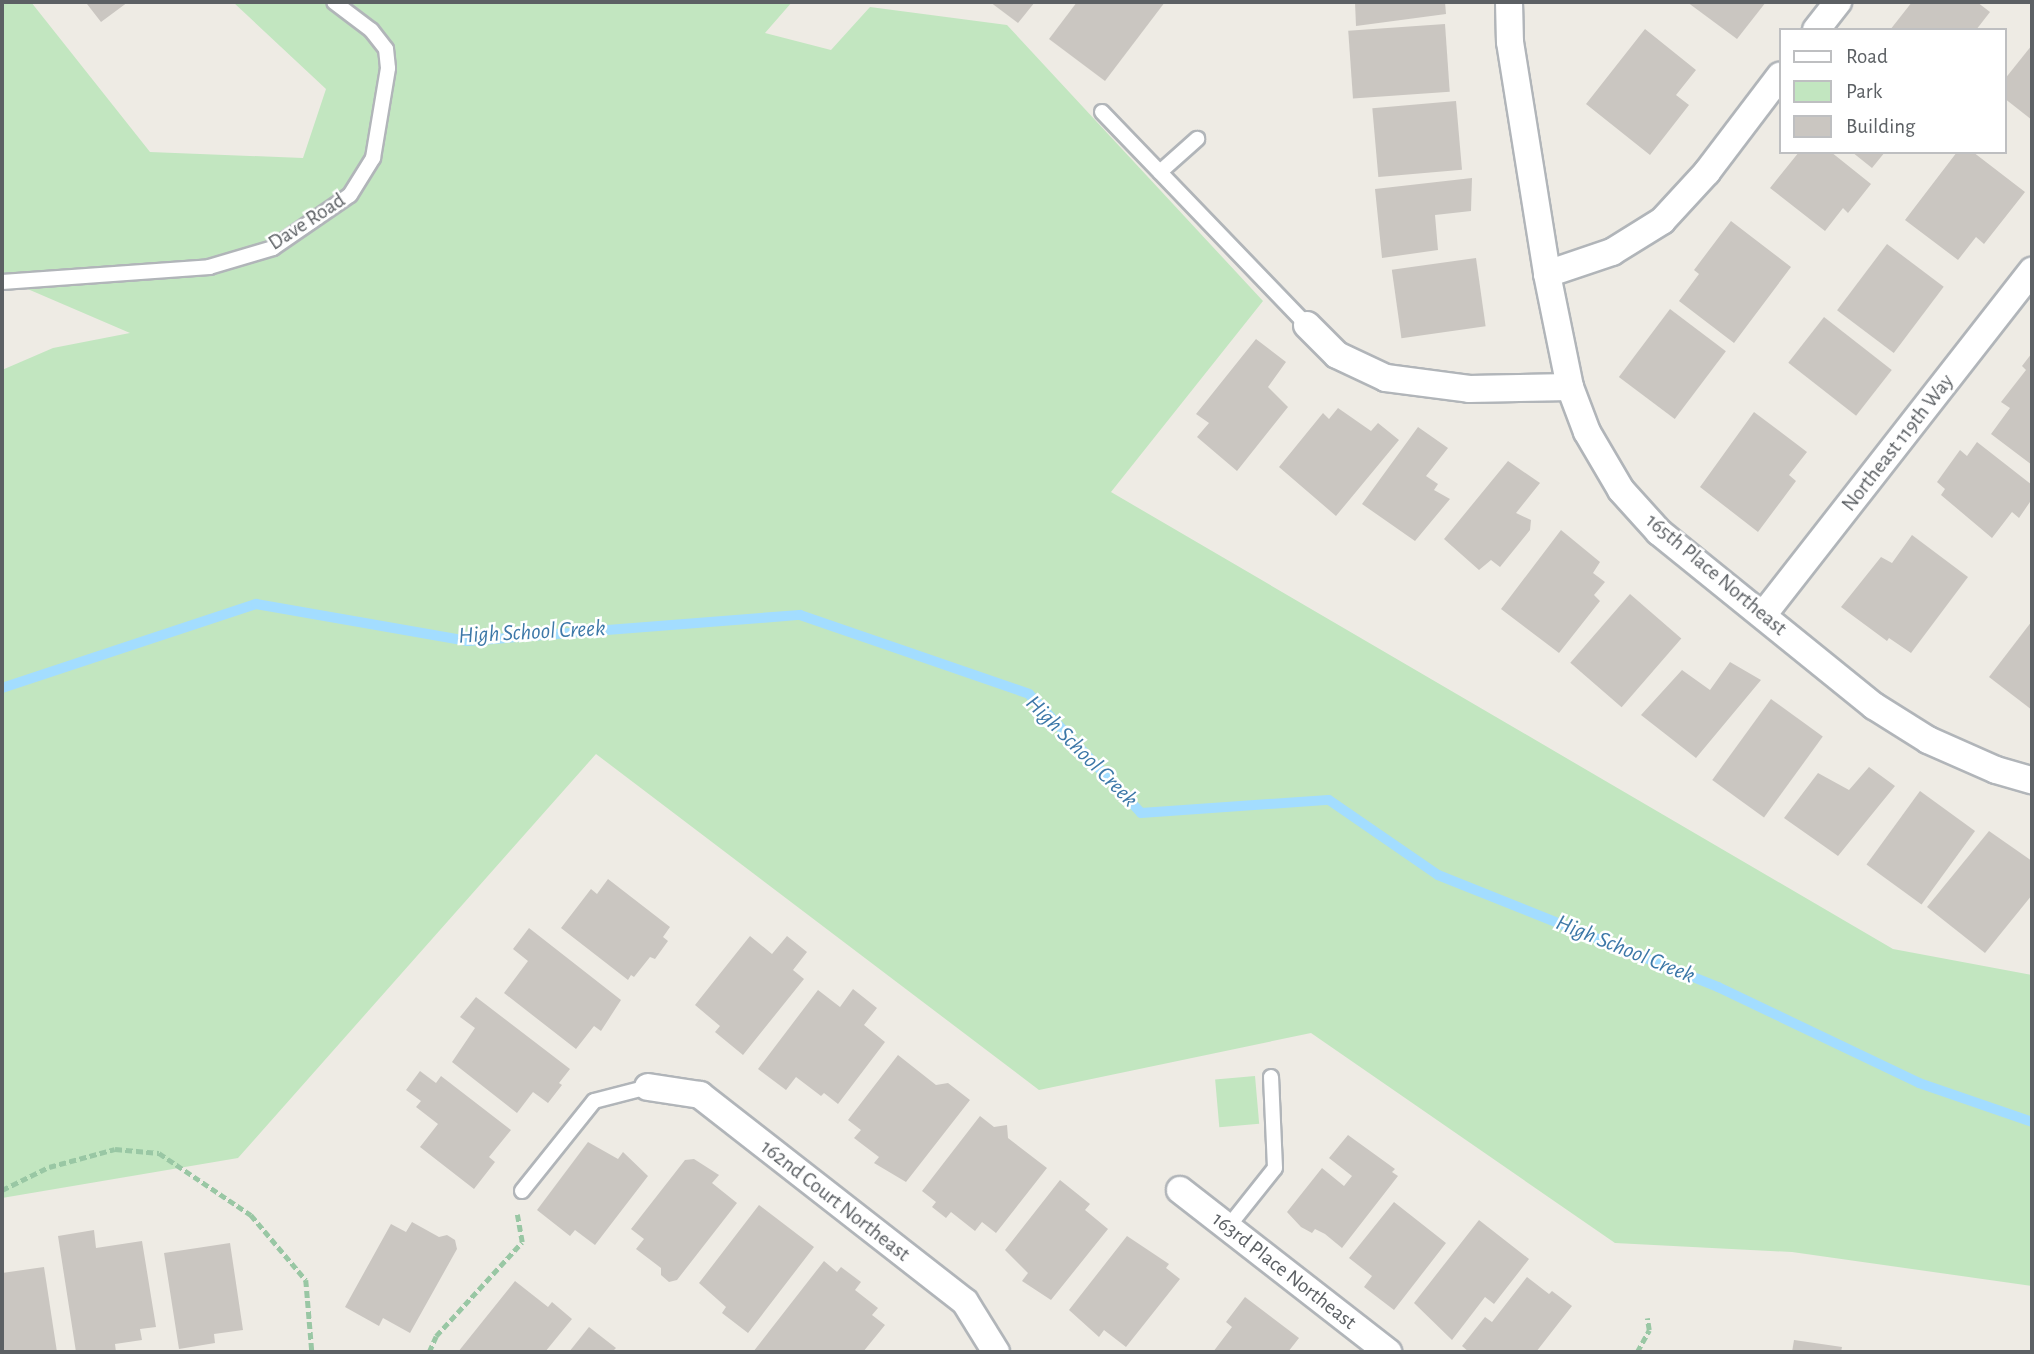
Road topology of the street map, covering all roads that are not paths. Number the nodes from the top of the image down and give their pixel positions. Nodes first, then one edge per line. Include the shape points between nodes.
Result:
1 (334, 2) edge
2 (1509, 2) edge
3 (1838, 2) edge
4 (1818, 28) edge
5 (1778, 79) edge
6 (1102, 112) dead end
7 (1197, 139) dead end
8 (1160, 172) junction
9 (2032, 271) edge
10 (1547, 274) junction
11 (2, 282) edge
12 (1307, 325) joint
13 (1570, 387) junction
14 (1763, 615) junction
15 (2032, 780) edge
16 (1271, 1077) dead end
17 (649, 1087) joint
18 (1180, 1189) dead end
19 (522, 1191) dead end
20 (1228, 1227) junction
21 (996, 1352) edge
22 (1388, 1352) edge

1 - 11 lane, Dave Road via 371,30 386,49 387,58 373,158 350,195 273,248 209,267
2 - 10 street, 165th Place Northeast via 1510,42
3 - 4 street
5 - 10 street via 1707,172 1662,221 1612,252
6 - 8 lane
7 - 8 lane
8 - 12 lane
9 - 14 street, Northeast 119th Way
10 - 13 street, 165th Place Northeast
12 - 13 street via 1337,355 1386,378 1469,389
13 - 14 street, 165th Place Northeast via 1587,432 1621,490 1659,532
14 - 15 street, 165th Place Northeast via 1874,706 1928,740 1996,770
16 - 20 lane via 1275,1168
17 - 19 lane via 594,1101
17 - 21 street, 162nd Court Northeast via 700,1095 965,1303
18 - 20 street, 163rd Place Northeast
20 - 22 street, 163rd Place Northeast

